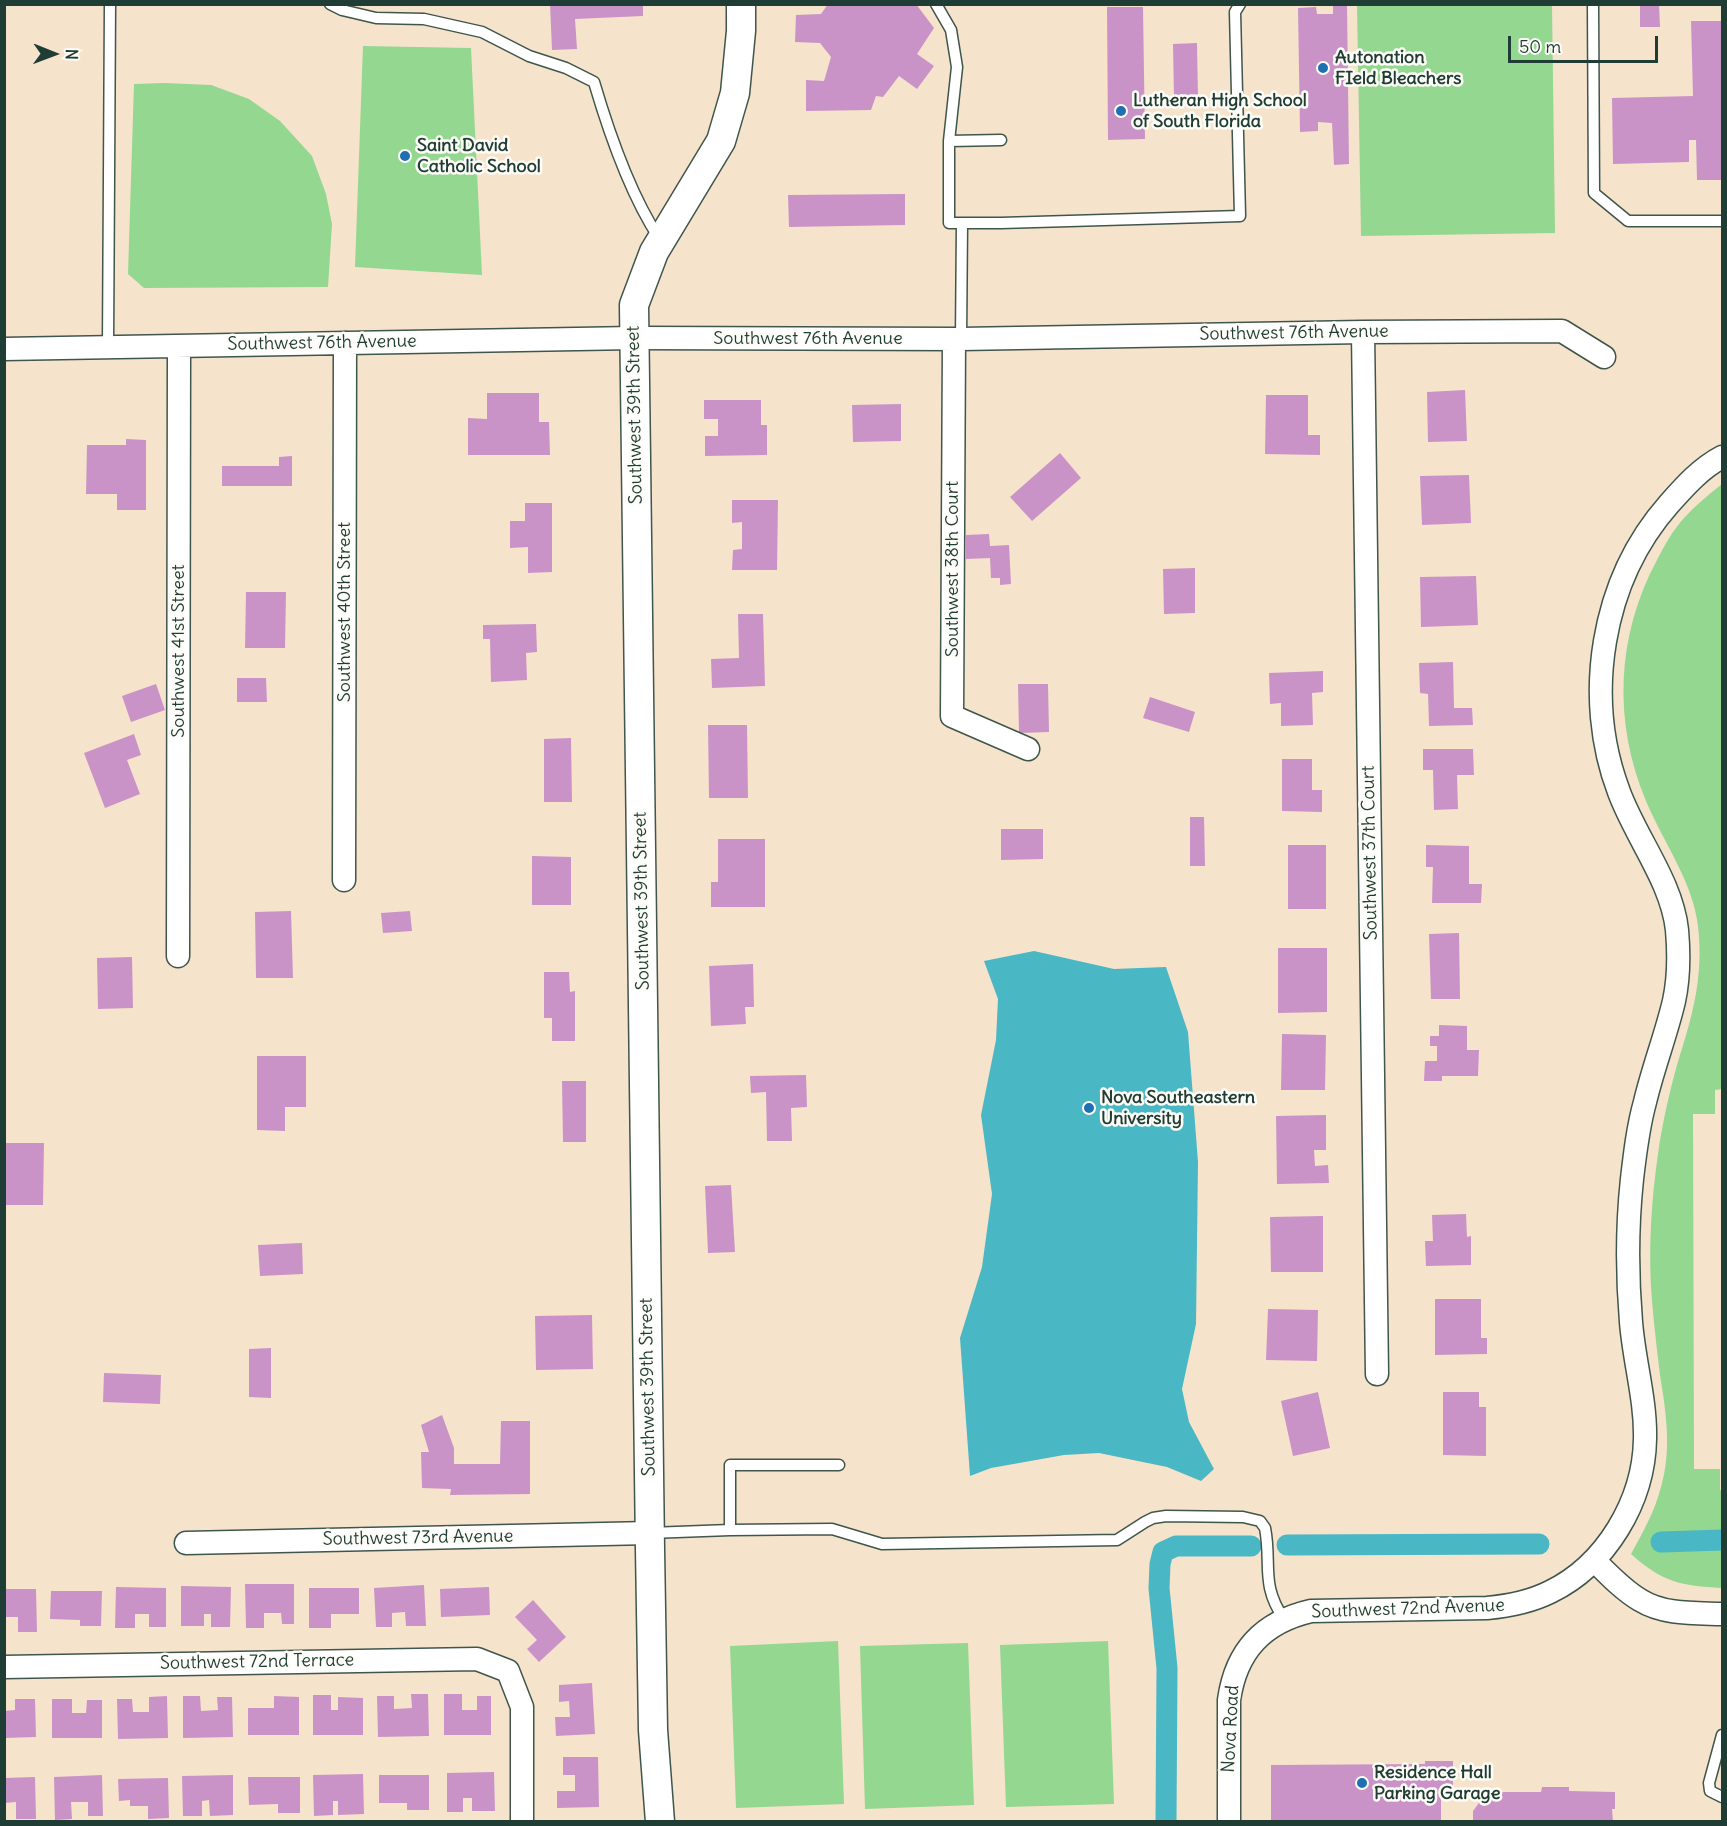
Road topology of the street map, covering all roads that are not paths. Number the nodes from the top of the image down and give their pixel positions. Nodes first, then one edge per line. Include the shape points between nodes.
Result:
1 (110, 4) edge
2 (330, 4) edge
3 (741, 4) edge
4 (936, 4) edge
5 (1240, 4) edge
6 (1593, 4) edge
7 (1001, 140) dead end
8 (949, 141) junction
9 (1722, 221) edge
10 (962, 223) junction
11 (661, 241) junction
12 (1363, 332) junction
13 (634, 338) junction
14 (958, 339) junction
15 (345, 343) junction
16 (179, 346) junction
17 (108, 347) junction
18 (4, 349) edge
19 (1604, 357) dead end
20 (1722, 457) edge
21 (1028, 749) dead end
22 (344, 880) dead end
23 (178, 956) dead end
24 (1377, 1374) dead end
25 (839, 1465) dead end
26 (730, 1530) junction
27 (650, 1533) junction
28 (186, 1543) dead end
29 (1594, 1560) junction
30 (1722, 1614) edge
31 (1284, 1619) junction
32 (1253, 1642) joint
33 (4, 1667) edge
34 (1722, 1735) edge
35 (1722, 1797) edge
36 (522, 1821) edge
37 (660, 1821) edge
38 (1229, 1821) edge

1 - 17 lane
2 - 11 lane via 376,18 424,19 482,33 594,82 636,196
3 - 11 street, Southwest 39th Street via 735,93 721,141
4 - 8 lane via 951,30 957,67
5 - 10 lane via 1235,12 1240,216
6 - 9 lane via 1594,193 1628,221
7 - 8 lane
8 - 10 lane via 949,223
10 - 14 lane
11 - 13 street, Southwest 39th Street via 634,304
12 - 14 street, Southwest 76th Avenue
12 - 19 street, Southwest 76th Avenue via 1562,331
12 - 24 street, Southwest 37th Court
13 - 14 street, Southwest 76th Avenue
13 - 15 street, Southwest 76th Avenue
13 - 27 street, Southwest 39th Street
14 - 21 street, Southwest 38th Court via 952,716
15 - 16 street, Southwest 76th Avenue
15 - 22 street, Southwest 40th Street
16 - 17 street, Southwest 76th Avenue
16 - 23 street, Southwest 41st Street
17 - 18 street, Southwest 76th Avenue
20 - 29 street, Southwest 72nd Avenue via 1685,486 1640,543 1611,613 1604,649 1601,683 1608,756 1633,826 1665,885 1676,925 1678,959 1674,999 1644,1105 1629,1212 1631,1324 1645,1441 1641,1475 1632,1504
25 - 26 lane via 730,1465
26 - 27 lane
26 - 31 lane via 832,1529 882,1544 1117,1540 1153,1518 1243,1517 1260,1521 1265,1528 1269,1586
27 - 28 street, Southwest 73rd Avenue
27 - 37 street, Southwest 39th Street via 653,1730
29 - 30 street via 1641,1601 1663,1610
29 - 31 street, Southwest 72nd Avenue via 1559,1588 1519,1603 1479,1608 1311,1611
31 - 32 street, Southwest 72nd Avenue
32 - 38 street, Nova Road via 1237,1667 1228,1700
33 - 36 street, Southwest 72nd Terrace via 477,1659 508,1671 522,1707
34 - 35 lane via 1709,1783 1710,1791

